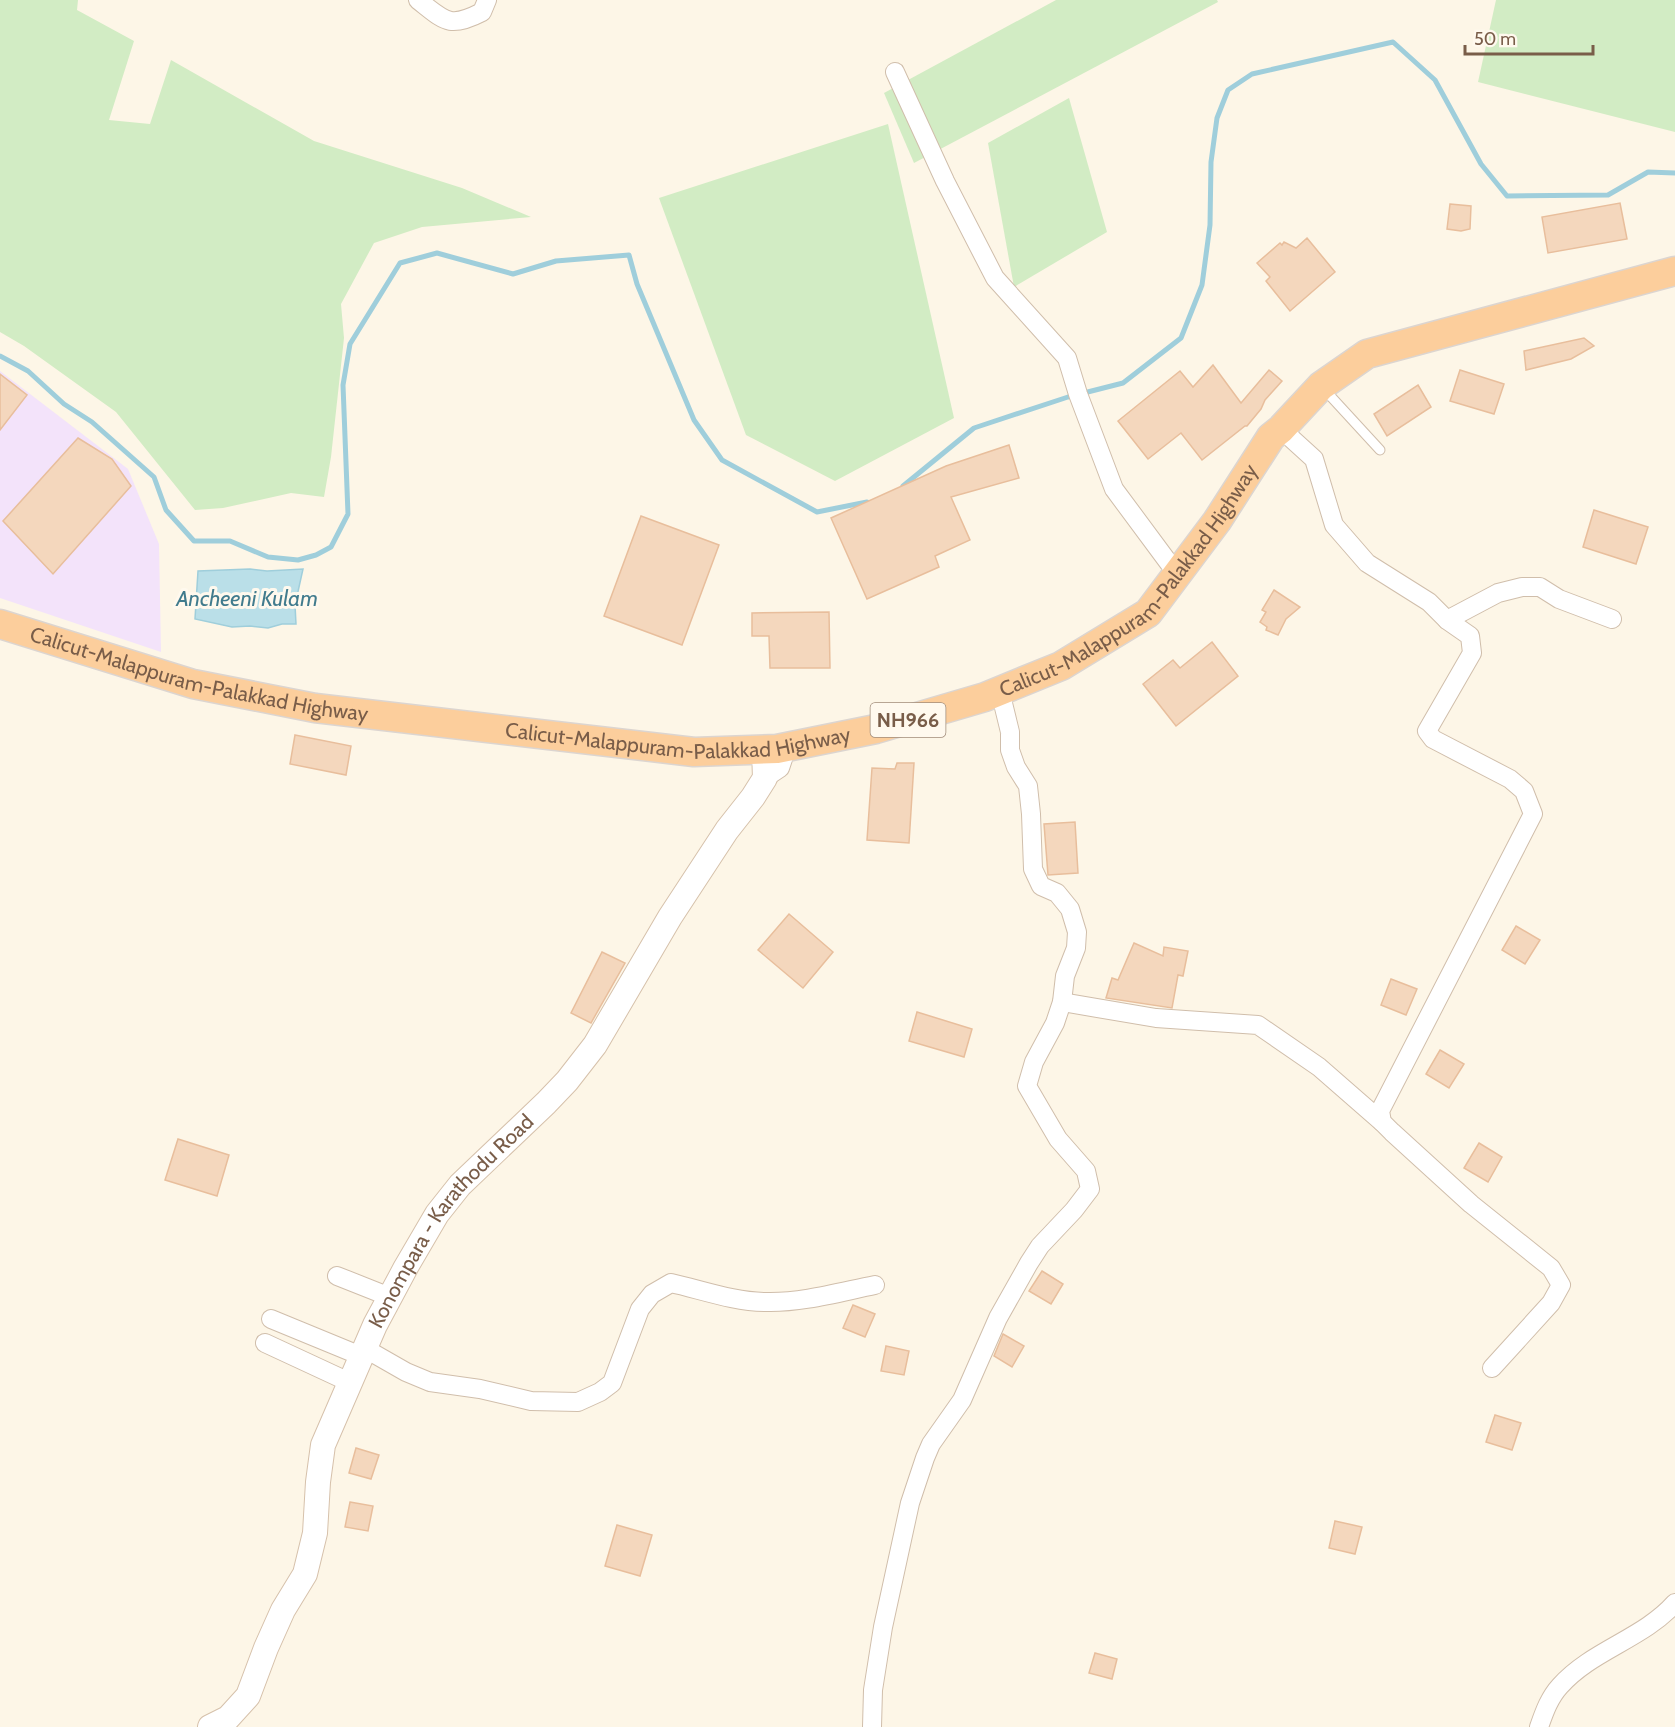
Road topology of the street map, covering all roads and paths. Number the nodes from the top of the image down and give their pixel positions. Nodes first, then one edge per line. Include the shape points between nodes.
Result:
1 (418, 0) edge
2 (487, 0) edge
3 (895, 72) dead end
4 (1675, 271) edge
5 (1321, 386) junction
6 (1281, 429) junction
7 (1380, 450) dead end
8 (1177, 574) junction
9 (1612, 619) dead end
10 (1447, 620) junction
11 (0, 624) edge
12 (1000, 691) junction
13 (772, 758) junction
14 (1062, 1002) junction
15 (1382, 1122) junction
16 (337, 1276) dead end
17 (875, 1285) dead end
18 (390, 1297) junction
19 (271, 1319) dead end
20 (265, 1343) dead end
21 (363, 1352) junction
22 (1492, 1368) dead end
23 (349, 1382) junction
24 (1675, 1603) edge
25 (210, 1727) edge
26 (872, 1727) edge
27 (1539, 1727) edge

1 - 2 street via 443,21 463,22 482,12
3 - 8 street via 995,278 1067,358 1114,489
4 - 5 highway, Calicut-Malappuram-Palakkad Highway / NH966 via 1367,354
5 - 6 highway, Calicut-Malappuram-Palakkad Highway / NH966
5 - 7 lane
6 - 8 highway, Calicut-Malappuram-Palakkad Highway / NH966 via 1271,437
6 - 10 street via 1314,459 1334,525 1367,562 1429,602
8 - 12 highway, Calicut-Malappuram-Palakkad Highway / NH966 via 1148,613 1061,666
9 - 10 street via 1559,599 1540,587 1522,586 1498,592
10 - 15 street via 1470,636 1472,653 1426,731 1433,739 1510,779 1524,791 1533,814 1380,1111
11 - 13 highway, Calicut-Malappuram-Palakkad Highway / NH966 via 193,684 315,708
12 - 13 highway, Calicut-Malappuram-Palakkad Highway / NH966
12 - 14 street via 1010,732 1010,750 1028,786 1032,869 1041,886 1057,893 1070,909 1077,932
13 - 18 main road, Konompara - Karathodu Road via 753,797 676,908 595,1045 546,1103 460,1185 437,1214
14 - 15 street via 1156,1018 1258,1025 1318,1067
14 - 26 street via 1027,1086 1058,1139 1086,1171 1090,1189 1029,1263 998,1318 962,1400 925,1458 908,1512 884,1627 873,1690
15 - 22 street via 1557,1276 1560,1285 1551,1303
16 - 18 street
17 - 21 street via 765,1302 671,1283 652,1294 640,1309 612,1383 578,1402 531,1401 430,1382
18 - 21 main road, Konompara - Karathodu Road
19 - 21 street
20 - 23 street
21 - 23 main road, Konompara - Karathodu Road
23 - 25 main road, Konompara - Karathodu Road via 323,1445 315,1533 305,1574 283,1610 248,1696 228,1718
24 - 27 street via 1652,1625 1572,1674 1550,1701

